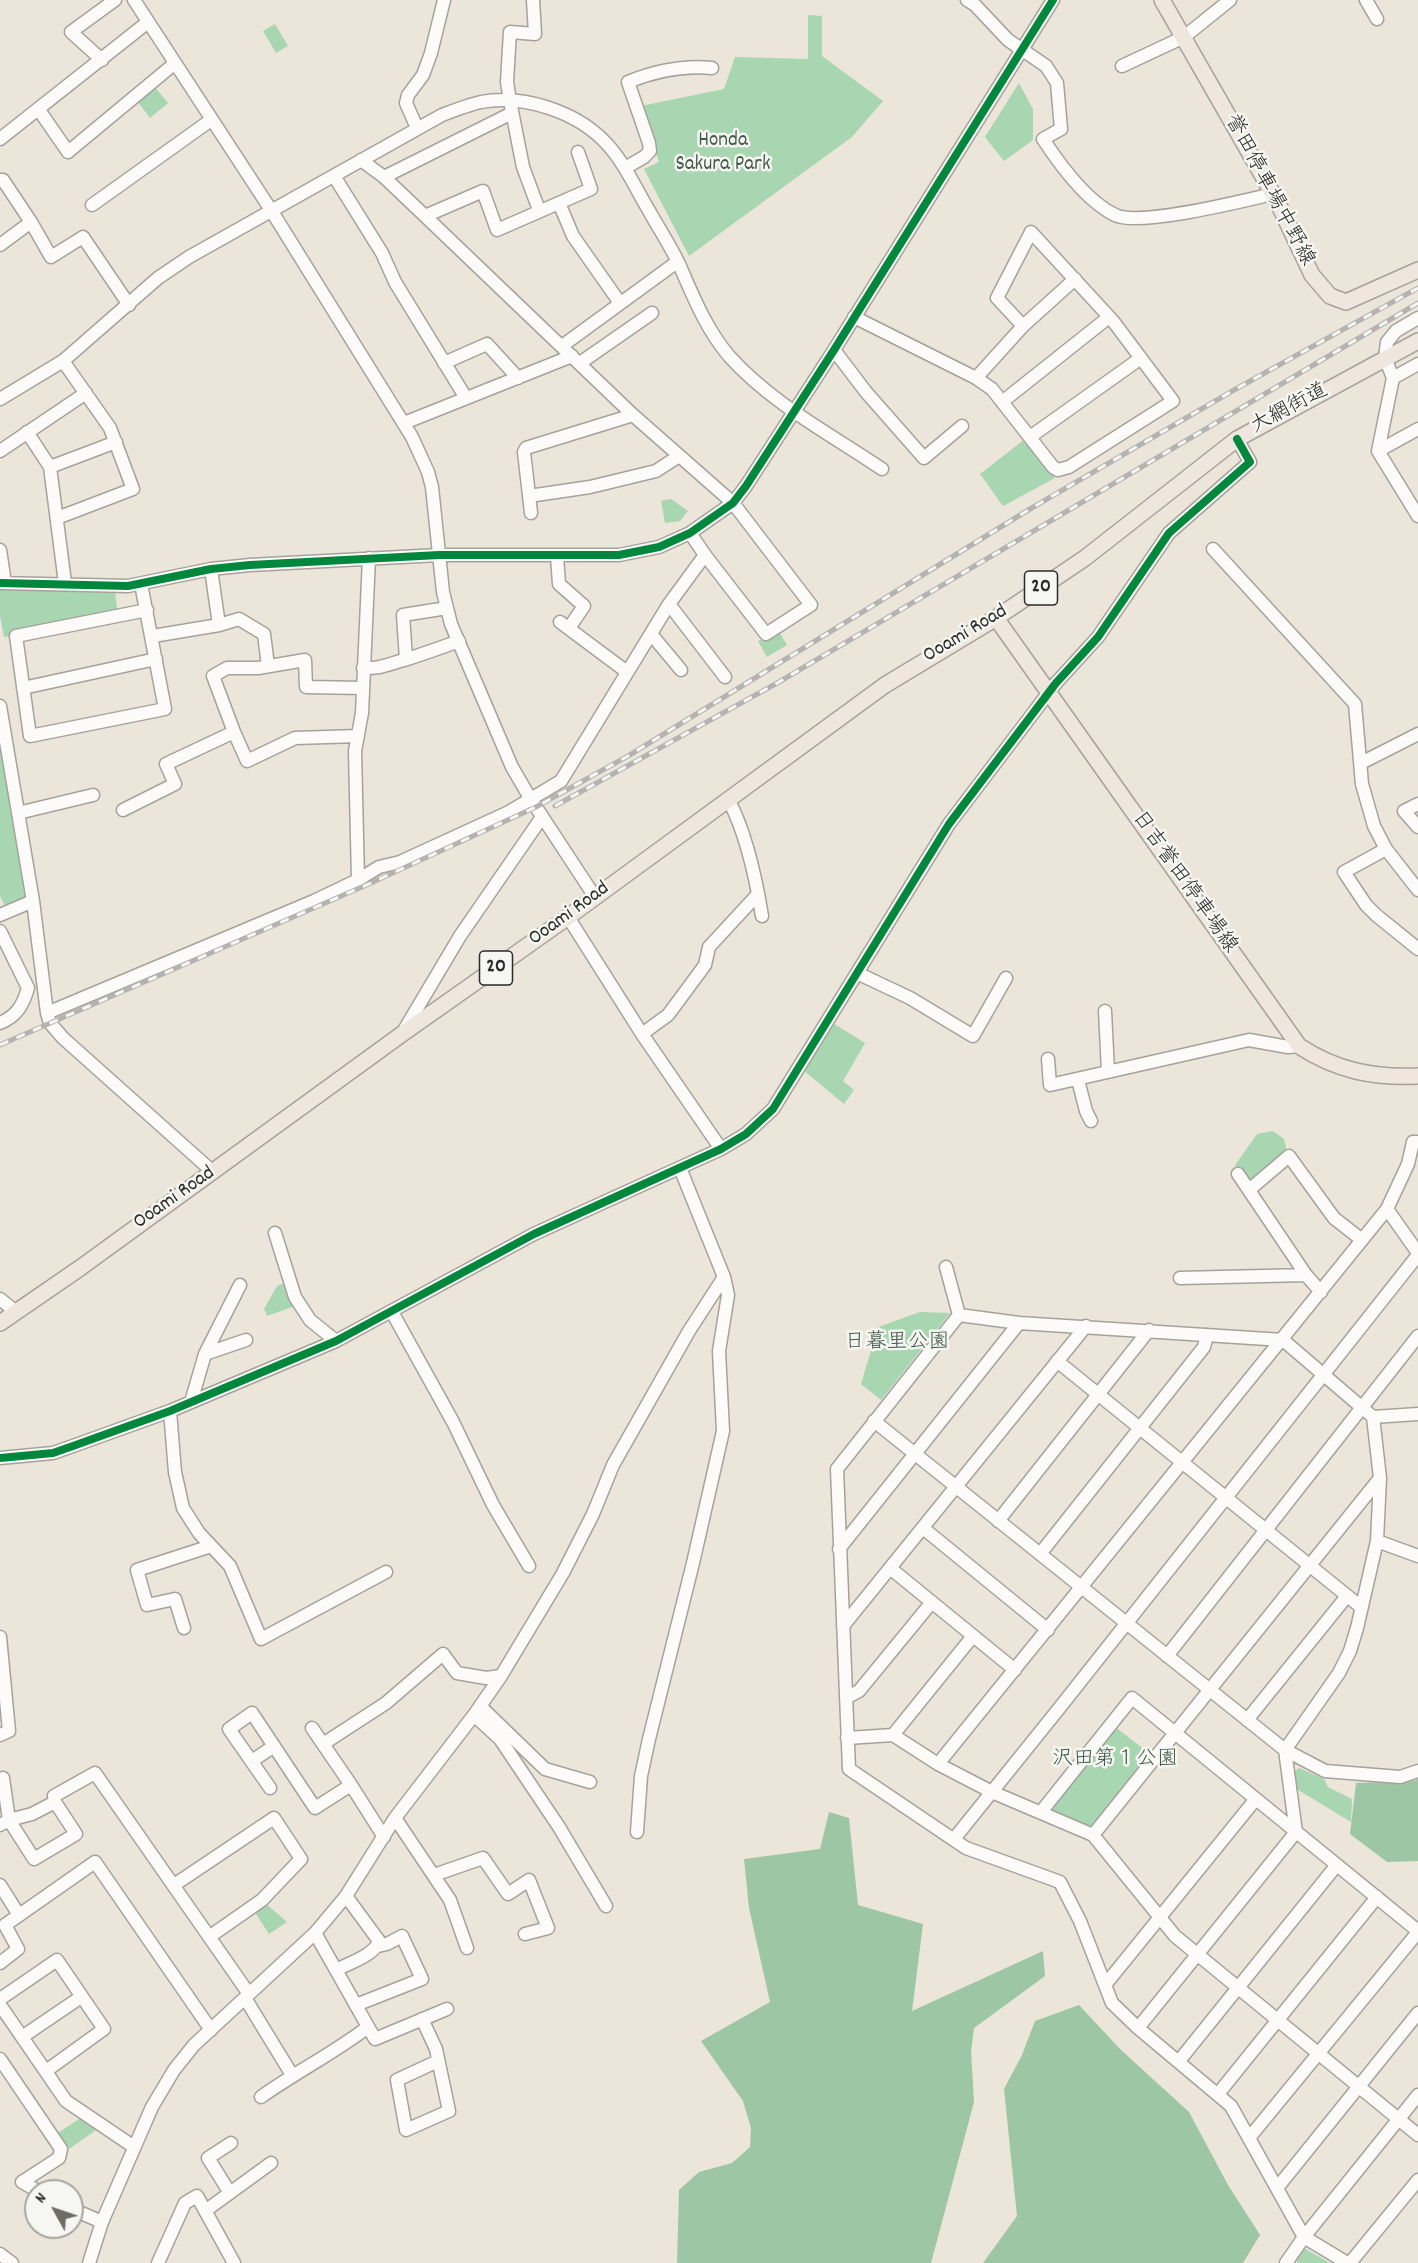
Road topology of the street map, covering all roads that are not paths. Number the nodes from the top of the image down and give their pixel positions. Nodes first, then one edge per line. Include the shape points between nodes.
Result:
1 (115, 0) edge
2 (134, 0) edge
3 (444, 0) edge
4 (533, 0) edge
5 (967, 0) edge
6 (1053, 0) edge
7 (1162, 0) edge
8 (1230, 0) edge
9 (1366, 0) edge
10 (1377, 19) dead end
11 (148, 22) junction
12 (1184, 37) junction
13 (1021, 51) junction
14 (102, 60) junction
15 (174, 64) junction
16 (1122, 66) dead end
17 (712, 68) dead end
18 (511, 107) junction
19 (39, 110) junction
20 (211, 120) junction
21 (417, 128) junction
22 (0, 139) edge
23 (578, 152) dead end
24 (362, 160) junction
25 (625, 168) junction
26 (334, 176) junction
27 (384, 177) junction
28 (0, 180) edge
29 (1273, 195) junction
30 (559, 203) junction
31 (92, 205) dead end
32 (271, 210) junction
33 (538, 210) junction
34 (425, 216) junction
35 (31, 222) junction
36 (0, 245) edge
37 (677, 262) junction
38 (1418, 270) edge
39 (1076, 279) junction
40 (620, 303) junction
41 (129, 305) junction
42 (652, 313) dead end
43 (854, 317) junction
44 (1109, 317) junction
45 (1418, 318) edge
46 (1023, 326) junction
47 (1418, 341) edge
48 (562, 346) junction
49 (834, 350) junction
50 (1141, 358) junction
51 (1385, 358) junction
52 (576, 359) junction
53 (63, 361) junction
54 (444, 363) junction
55 (1418, 364) edge
56 (518, 378) junction
57 (976, 378) junction
58 (1393, 378) junction
59 (86, 393) junction
60 (466, 398) junction
61 (0, 399) edge
62 (1002, 402) junction
63 (793, 410) junction
64 (633, 414) junction
65 (404, 423) junction
66 (962, 426) dead end
67 (1418, 429) edge
68 (27, 432) junction
69 (1030, 437) junction
70 (1237, 439) junction
71 (116, 442) junction
72 (0, 451) edge
73 (1378, 451) junction
74 (679, 456) junction
75 (50, 467) junction
76 (882, 469) dead end
77 (1418, 490) edge
78 (529, 496) junction
79 (1406, 497) junction
80 (733, 503) junction
81 (531, 513) dead end
82 (1418, 516) edge
83 (57, 519) junction
84 (690, 533) junction
85 (1213, 549) dead end
86 (0, 550) edge
87 (439, 555) junction
88 (705, 555) junction
89 (557, 556) junction
90 (369, 558) junction
91 (211, 569) junction
92 (2, 583) edge
93 (65, 583) junction
94 (141, 584) junction
95 (669, 604) junction
96 (447, 608) junction
97 (147, 610) junction
98 (996, 618) junction
99 (219, 625) junction
100 (651, 634) junction
101 (153, 636) junction
102 (459, 641) junction
103 (406, 659) junction
104 (156, 660) junction
105 (268, 666) junction
106 (363, 668) junction
107 (681, 670) dead end
108 (627, 672) junction
109 (725, 677) dead end
110 (23, 688) junction
111 (363, 688) junction
112 (1048, 694) junction
113 (0, 706) edge
114 (234, 732) junction
115 (1418, 734) edge
116 (358, 736) junction
117 (1361, 763) junction
118 (93, 795) dead end
119 (530, 798) junction
120 (729, 801) junction
121 (1418, 804) edge
122 (123, 810) dead end
123 (18, 813) junction
124 (542, 817) junction
125 (1418, 827) edge
126 (1386, 849) junction
127 (358, 880) junction
128 (1418, 890) edge
129 (758, 894) junction
130 (595, 897) junction
131 (33, 901) junction
132 (0, 915) edge
133 (762, 916) dead end
134 (568, 917) junction
135 (0, 932) edge
136 (1418, 949) edge
137 (857, 974) junction
138 (1005, 978) dead end
139 (1105, 1011) dead end
140 (47, 1013) junction
141 (0, 1023) edge
142 (402, 1034) junction
143 (642, 1034) junction
144 (1299, 1046) junction
145 (1048, 1059) dead end
146 (1108, 1072) junction
147 (1418, 1076) edge
148 (1078, 1080) junction
149 (1091, 1121) dead end
150 (1418, 1142) edge
151 (721, 1149) junction
152 (680, 1168) junction
153 (213, 1172) junction
154 (1238, 1174) dead end
155 (1249, 1190) junction
156 (1387, 1209) junction
157 (275, 1233) dead end
158 (1362, 1240) junction
159 (1418, 1254) edge
160 (946, 1267) dead end
161 (1306, 1275) junction
162 (724, 1277) junction
163 (1180, 1278) dead end
164 (240, 1285) dead end
165 (1321, 1292) junction
166 (0, 1299) edge
167 (16, 1312) junction
168 (392, 1312) junction
169 (959, 1315) junction
170 (0, 1323) edge
171 (1019, 1323) junction
172 (1086, 1326) junction
173 (1149, 1330) junction
174 (1207, 1335) junction
175 (1418, 1336) edge
176 (246, 1340) dead end
177 (1282, 1340) junction
178 (336, 1341) junction
179 (205, 1354) junction
180 (1057, 1362) junction
181 (1323, 1375) junction
182 (1098, 1395) junction
183 (191, 1402) junction
184 (1364, 1407) junction
185 (170, 1411) junction
186 (1418, 1414) edge
187 (1373, 1417) junction
188 (874, 1421) junction
189 (1140, 1429) junction
190 (915, 1454) junction
191 (0, 1458) edge
192 (1182, 1463) junction
193 (1380, 1478) junction
194 (956, 1486) junction
195 (1225, 1498) junction
196 (998, 1521) junction
197 (923, 1528) junction
198 (1266, 1531) junction
199 (1377, 1541) junction
200 (211, 1546) junction
201 (839, 1549) junction
202 (1040, 1554) junction
203 (1418, 1556) edge
204 (1308, 1565) junction
205 (529, 1566) dead end
206 (890, 1568) junction
207 (386, 1572) dead end
208 (1082, 1588) junction
209 (1347, 1596) junction
210 (932, 1602) junction
211 (1361, 1607) junction
212 (1126, 1623) junction
213 (843, 1626) junction
214 (184, 1628) dead end
215 (1048, 1629) junction
216 (973, 1636) junction
217 (0, 1637) edge
218 (1167, 1656) junction
219 (1015, 1670) junction
220 (501, 1676) junction
221 (1209, 1690) junction
222 (846, 1698) junction
223 (477, 1710) junction
224 (1247, 1720) junction
225 (312, 1728) dead end
226 (1175, 1733) junction
227 (892, 1735) junction
228 (0, 1736) edge
229 (847, 1738) junction
230 (323, 1744) junction
231 (274, 1746) junction
232 (1285, 1750) junction
233 (252, 1761) junction
234 (938, 1764) junction
235 (1418, 1771) edge
236 (0, 1780) edge
237 (590, 1782) dead end
238 (351, 1785) junction
239 (270, 1788) dead end
240 (992, 1792) junction
241 (1255, 1800) junction
242 (55, 1802) junction
243 (1041, 1812) junction
244 (395, 1818) junction
245 (5, 1822) edge
246 (637, 1832) dead end
247 (1296, 1832) junction
248 (1093, 1835) junction
249 (384, 1838) junction
250 (954, 1839) junction
251 (1336, 1866) junction
252 (434, 1875) junction
253 (0, 1885) edge
254 (174, 1886) junction
255 (346, 1896) junction
256 (1377, 1897) junction
257 (606, 1906) dead end
258 (19, 1915) junction
259 (1160, 1917) junction
260 (1418, 1931) edge
261 (315, 1933) junction
262 (525, 1934) dead end
263 (209, 1937) junction
264 (378, 1946) junction
265 (468, 1948) dead end
266 (1197, 1955) junction
267 (0, 1963) edge
268 (336, 1970) junction
269 (1105, 1985) junction
270 (1237, 1988) junction
271 (81, 1996) junction
272 (247, 1996) junction
273 (0, 1999) edge
274 (0, 2004) edge
275 (356, 2006) junction
276 (447, 2008) dead end
277 (1418, 2013) edge
278 (422, 2019) junction
279 (1278, 2020) junction
280 (368, 2027) junction
281 (1138, 2028) junction
282 (211, 2030) junction
283 (22, 2037) junction
284 (1319, 2054) junction
285 (0, 2059) edge
286 (438, 2061) junction
287 (1179, 2061) junction
288 (45, 2071) junction
289 (292, 2075) junction
290 (1359, 2086) junction
291 (1218, 2094) junction
292 (1418, 2096) edge
293 (261, 2097) dead end
294 (1399, 2119) junction
295 (1418, 2134) edge
296 (1249, 2138) junction
297 (231, 2143) dead end
298 (134, 2147) junction
299 (271, 2163) dead end
300 (27, 2179) edge
301 (1418, 2180) edge
302 (1277, 2188) junction
303 (230, 2193) junction
304 (205, 2211) junction
305 (84, 2214) edge
306 (102, 2222) junction
307 (1304, 2237) junction
308 (0, 2254) edge
309 (1289, 2262) edge
310 (12, 2263) edge
311 (89, 2263) edge
312 (158, 2263) edge
313 (234, 2263) edge
314 (1348, 2263) edge

1 - 14 street via 71,32
2 - 11 street
3 - 21 street via 423,75 406,103
4 - 18 street via 535,34 510,32 507,82
5 - 13 street
6 - 13 street
7 - 12 main road, 誉田停車場中野線
8 - 12 street
9 - 10 street
11 - 14 street
11 - 15 street
12 - 16 street
12 - 29 main road, 誉田停車場中野線
13 - 29 street via 1046,66 1057,83 1061,129 1043,139 1061,166 1116,216 1148,219
13 - 43 street
14 - 19 street
15 - 19 street via 68,153
15 - 20 street
17 - 25 street via 669,69 628,82 650,151
18 - 21 street via 483,102
18 - 25 street via 531,103 571,117 607,144
18 - 27 street
18 - 33 street via 523,167
19 - 22 street
20 - 31 street
20 - 32 street
21 - 24 street
23 - 30 street via 591,189
24 - 26 street
24 - 27 street
25 - 37 street
26 - 32 street
26 - 54 street
27 - 34 street
28 - 35 street
29 - 38 main road, 誉田停車場中野線 via 1312,275 1338,301 1356,299
30 - 33 street
30 - 40 street via 573,236
32 - 41 street via 189,257
32 - 65 street
33 - 34 street via 497,230 483,191
34 - 48 street
35 - 36 street
35 - 41 street via 51,257 84,237
37 - 40 street
37 - 63 street via 699,310 728,355 768,393
39 - 44 street
39 - 46 street
39 - 46 street via 1031,232 997,298
40 - 48 street
41 - 53 street
42 - 52 street
43 - 49 street
43 - 57 street
44 - 50 street
44 - 62 street
45 - 51 street via 1390,335
46 - 57 street
47 - 51 main road, 大網街道 / 20
48 - 52 street
49 - 63 street
49 - 66 street via 924,458
50 - 69 street
50 - 69 street via 1173,401 1069,467 1058,470
51 - 58 street
51 - 70 main road, 大網街道 / 20
52 - 56 street
52 - 64 street
53 - 59 street
53 - 61 street
54 - 56 street via 487,344
54 - 60 street
55 - 58 street
56 - 60 street
57 - 62 street
58 - 73 street
59 - 68 street
59 - 71 street
60 - 65 street
62 - 69 street
63 - 76 street
63 - 80 street
64 - 74 street
64 - 78 street via 526,448
65 - 87 street via 432,487
67 - 73 street
68 - 72 street
68 - 75 street
70 - 98 main road, 大網街道 / 20 via 1085,558
70 - 112 street via 1250,462 1169,533 1098,637
71 - 75 street
71 - 83 street via 133,489
73 - 79 street
74 - 78 street via 656,471
74 - 80 street
75 - 83 street
77 - 79 street
78 - 81 street
79 - 82 street
80 - 84 street
80 - 88 street via 811,605 766,634
83 - 93 street
84 - 88 street
84 - 89 street via 641,552
85 - 117 street via 1355,704
86 - 92 street
87 - 89 street
87 - 90 street
87 - 96 street
88 - 95 street
89 - 108 street via 559,584 584,606 564,625
90 - 91 street
90 - 106 street
91 - 94 street
91 - 99 street
92 - 93 street
93 - 94 street
94 - 97 street
95 - 100 street
95 - 109 street
96 - 102 street
96 - 103 street via 403,615
97 - 101 street
97 - 110 street via 16,636
98 - 112 main road, 日吉誉田停車場線
98 - 120 main road, Ooami Road / 20 via 885,685
99 - 101 street
99 - 105 street via 239,619 264,634
100 - 107 street
100 - 108 street
101 - 104 street
102 - 103 street
102 - 119 street via 512,767
103 - 106 street via 379,669
104 - 110 street
104 - 110 street via 165,709 30,736
105 - 111 street via 306,660 306,687
105 - 114 street via 227,668 213,676
106 - 111 street
108 - 119 street via 561,781
111 - 116 street
112 - 137 street via 949,824
112 - 144 main road, 日吉誉田停車場線
113 - 123 street
114 - 116 street via 247,760 295,738
114 - 122 street via 166,764 174,784
115 - 117 street
116 - 127 street
117 - 126 street via 1368,807
118 - 123 street
119 - 124 street
119 - 127 street via 509,812 400,862 379,867
120 - 129 street
120 - 130 main road, Ooami Road / 20
121 - 125 street via 1404,811
123 - 131 street
124 - 130 street
124 - 142 street via 460,936
126 - 128 street
126 - 136 street via 1344,872 1376,915
127 - 140 street
129 - 133 street
129 - 143 street via 709,947 705,965 668,1015
130 - 134 main road, Ooami Road / 20
131 - 132 street
131 - 140 street
134 - 142 main road, Ooami Road / 20
134 - 143 street
135 - 141 street via 28,988 23,1006
137 - 138 street via 910,998 973,1036
137 - 151 street via 773,1109 746,1134
139 - 146 street
140 - 153 street via 63,1038
142 - 153 main road, Ooami Road / 20
143 - 151 street
144 - 146 street via 1249,1040
144 - 147 main road, 日吉誉田停車場線 via 1330,1063 1367,1074
145 - 148 street via 1050,1085
146 - 148 street
148 - 149 street
150 - 156 street via 1413,1142 1408,1164
151 - 152 street
152 - 162 street
152 - 168 street via 534,1234
153 - 167 main road, Ooami Road / 20
154 - 155 street
155 - 158 street via 1289,1156 1334,1218
155 - 161 street
156 - 158 street
156 - 159 street
157 - 178 street via 295,1297 310,1320
158 - 165 street
159 - 181 street
160 - 169 street
161 - 163 street
161 - 165 street
162 - 220 street via 613,1465 563,1573
162 - 246 street via 728,1295 719,1351 723,1431 647,1748
164 - 179 street
165 - 177 street
166 - 167 street
167 - 170 main road, Ooami Road / 20
168 - 178 street
168 - 205 street
169 - 171 street
169 - 188 street
171 - 172 street
171 - 190 street
172 - 173 street
172 - 180 street
173 - 174 street
173 - 182 street
174 - 177 street
174 - 189 street via 1204,1347
175 - 184 street
176 - 179 street
177 - 181 street
177 - 192 street
178 - 183 street
179 - 183 street
180 - 182 street
180 - 194 street
181 - 184 street
181 - 195 street
182 - 189 street
182 - 196 street
183 - 185 street
184 - 187 street
184 - 198 street
185 - 191 street via 53,1453
185 - 200 street via 179,1497 192,1524
186 - 187 street
187 - 193 street
188 - 190 street
188 - 201 street via 837,1469
189 - 192 street
189 - 202 street
190 - 194 street
190 - 201 street
192 - 195 street
192 - 208 street
193 - 199 street
193 - 204 street
194 - 196 street
194 - 197 street
195 - 198 street
195 - 212 street
196 - 202 street
197 - 206 street
197 - 215 street
198 - 204 street
198 - 218 street
199 - 203 street
199 - 211 street
200 - 207 street via 230,1566 261,1639
200 - 214 street via 137,1570 147,1605 175,1599
201 - 213 street
202 - 208 street
204 - 209 street
204 - 221 street
206 - 210 street
206 - 213 street
208 - 212 street
208 - 215 street
209 - 211 street
209 - 224 street
210 - 216 street
210 - 222 street via 859,1691
211 - 232 street via 1350,1651 1339,1673
212 - 218 street
212 - 240 street
213 - 222 street
215 - 219 street
216 - 219 street
216 - 227 street
217 - 228 street via 9,1731
218 - 221 street
219 - 234 street
220 - 223 street
220 - 230 street via 486,1678 457,1673 443,1654 386,1703
221 - 224 street
221 - 226 street
222 - 229 street
223 - 237 street via 545,1769
223 - 244 street
223 - 257 street via 559,1827
224 - 232 street
225 - 230 street
226 - 241 street
226 - 243 street via 1132,1698
226 - 248 street
227 - 229 street
227 - 234 street
229 - 250 street via 849,1769
230 - 238 street
231 - 233 street
231 - 233 street via 252,1713 229,1729
231 - 238 street via 315,1808
232 - 235 street via 1325,1772 1400,1777
232 - 247 street
233 - 239 street
234 - 240 street
236 - 245 street via 3,1778
238 - 249 street
240 - 243 street
240 - 250 street
241 - 247 street
241 - 259 street
242 - 245 street
242 - 245 street via 76,1834 34,1859
242 - 254 street via 54,1796 95,1773
243 - 248 street
244 - 249 street
244 - 252 street
247 - 251 street
247 - 266 street
248 - 259 street
249 - 255 street
250 - 269 street via 966,1848 1060,1882
251 - 256 street
251 - 270 street
252 - 262 street via 483,1858 508,1894 529,1880 548,1928
252 - 265 street via 450,1900
253 - 258 street
254 - 263 street
254 - 263 street via 274,1818 302,1859 262,1900
255 - 261 street
255 - 264 street via 377,1937
256 - 260 street
256 - 279 street
258 - 267 street via 5,1925 18,1949
258 - 282 street via 95,1862
259 - 266 street
259 - 269 street
260 - 284 street
261 - 268 street
261 - 272 street
263 - 272 street
264 - 268 street
264 - 275 street via 402,1936 422,1979
266 - 270 street
266 - 281 street
268 - 275 street
269 - 281 street via 1112,2003
270 - 279 street
270 - 287 street
271 - 273 street via 57,1960
271 - 283 street
271 - 288 street via 104,2029
272 - 282 street
272 - 289 street
274 - 283 street
275 - 280 street
276 - 278 street
277 - 290 street
278 - 280 street via 375,2039
278 - 286 street
279 - 284 street
279 - 291 street
280 - 289 street
281 - 287 street
282 - 298 street via 174,2070
283 - 288 street
284 - 290 street
284 - 296 street
285 - 300 street via 61,2149 59,2158
286 - 286 street via 448,2111 406,2130 398,2080
287 - 291 street
288 - 298 street via 66,2101
289 - 293 street
290 - 294 street
290 - 302 street
291 - 296 street via 1231,2106
292 - 294 street
294 - 295 street
294 - 307 street
296 - 302 street
297 - 303 street via 208,2158
298 - 306 street
299 - 303 street
301 - 314 street
302 - 307 street
303 - 304 street
304 - 312 street via 196,2196 185,2203
304 - 313 street
305 - 306 street
306 - 311 street
307 - 309 street
307 - 314 street
308 - 310 street

